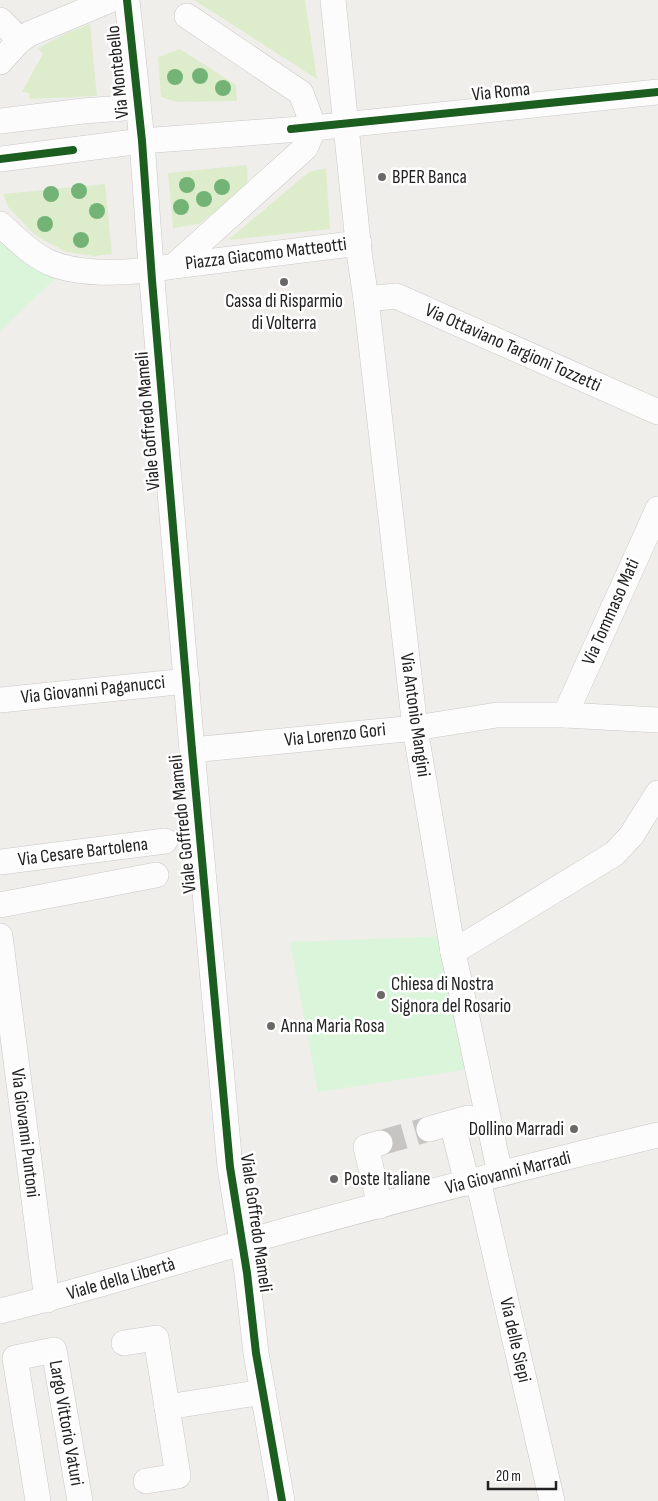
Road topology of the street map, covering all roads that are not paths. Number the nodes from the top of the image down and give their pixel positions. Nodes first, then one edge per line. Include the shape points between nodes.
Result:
1 (110, 0) edge
2 (126, 0) edge
3 (332, 1) edge
4 (186, 16) dead end
5 (0, 20) edge
6 (18, 42) junction
7 (0, 62) edge
8 (658, 92) edge
9 (138, 107) junction
10 (0, 121) edge
11 (347, 124) junction
12 (314, 128) junction
13 (142, 141) junction
14 (0, 159) edge
15 (0, 224) edge
16 (359, 247) junction
17 (162, 268) junction
18 (366, 299) junction
19 (658, 412) edge
20 (658, 509) edge
21 (187, 681) junction
22 (0, 700) edge
23 (565, 715) junction
24 (658, 720) edge
25 (415, 728) junction
26 (192, 750) junction
27 (658, 793) edge
28 (165, 841) dead end
29 (0, 862) edge
30 (156, 875) dead end
31 (0, 905) edge
32 (0, 936) edge
33 (453, 952) junction
34 (487, 1113) junction
35 (452, 1123) junction
36 (429, 1129) tunnel mouth
37 (658, 1135) edge
38 (380, 1143) tunnel mouth
39 (482, 1179) junction
40 (380, 1206) junction
41 (242, 1243) junction
42 (47, 1300) junction
43 (0, 1311) edge
44 (124, 1343) dead end
45 (263, 1392) junction
46 (167, 1407) junction
47 (146, 1481) dead end
48 (38, 1501) edge
49 (80, 1501) edge
50 (282, 1501) edge
51 (552, 1501) edge

1 - 6 street via 41,28
2 - 9 street, Via Montebello
3 - 11 street, Piazza Giacomo Matteotti
4 - 12 street via 301,93
5 - 6 street
6 - 7 street
8 - 11 street, Via Roma
9 - 10 street
9 - 13 street, Via Montebello
11 - 12 street
11 - 16 street, Piazza Giacomo Matteotti
12 - 13 street
12 - 17 street, Piazza Giacomo Matteotti via 305,148
13 - 14 street
13 - 17 street, Viale Goffredo Mameli
15 - 17 street, Piazza Giacomo Matteotti via 49,262 110,272
16 - 17 street, Piazza Giacomo Matteotti
16 - 18 street, Via Antonio Mangini
17 - 21 street, Viale Goffredo Mameli
18 - 19 street, Via Ottaviano Targioni Tozzetti via 396,296
18 - 25 street, Via Antonio Mangini
20 - 23 street, Via Tommaso Mati
21 - 22 street, Via Giovanni Paganucci
21 - 26 street, Viale Goffredo Mameli
23 - 24 street, Via Lorenzo Gori
23 - 25 street, Via Lorenzo Gori via 497,715
25 - 26 street, Via Lorenzo Gori
25 - 33 street, Via Antonio Mangini
26 - 41 street, Viale Goffredo Mameli via 230,1167
27 - 33 street via 631,836 614,854
28 - 29 street, Via Cesare Bartolena
30 - 31 street, Via Cesare Bartolena
32 - 42 street, Via Giovanni Puntoni
33 - 34 street, Via Antonio Mangini
34 - 35 street
34 - 39 street, Via Antonio Mangini
35 - 36 street
35 - 39 street
37 - 39 street, Via Giovanni Marradi
38 - 40 street via 366,1147
39 - 40 street, Via Giovanni Marradi
39 - 51 street, Via delle Siepi
40 - 41 street, Via Giovanni Marradi
41 - 42 street, Viale della Libertà
41 - 45 street, Viale Goffredo Mameli
42 - 43 street, Viale della Libertà
44 - 46 street via 156,1338
45 - 46 street
45 - 50 street, Viale Goffredo Mameli
46 - 47 street via 178,1476
48 - 49 street, Largo Vittorio Vaturi via 14,1358 54,1350

